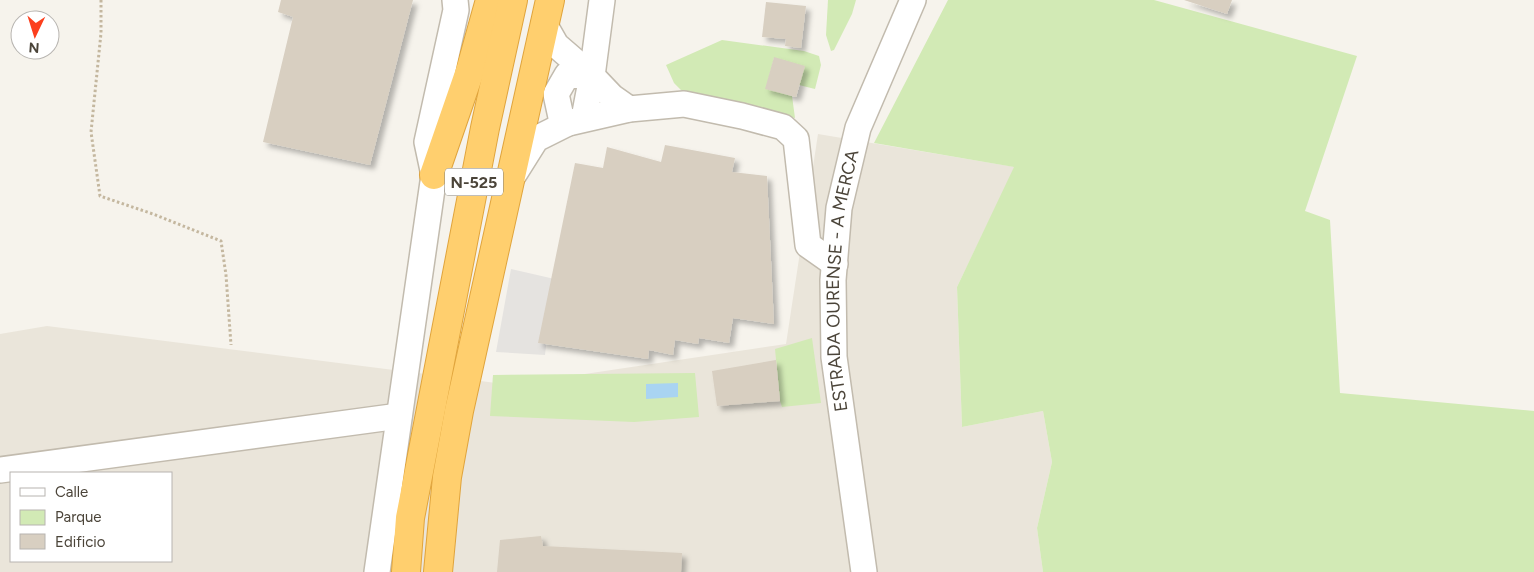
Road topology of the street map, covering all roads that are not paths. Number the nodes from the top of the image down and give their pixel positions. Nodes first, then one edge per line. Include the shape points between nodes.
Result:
1 (455, 0) edge
2 (490, 0) edge
3 (513, 0) edge
4 (531, 0) edge
5 (602, 0) edge
6 (913, 0) edge
7 (547, 12) edge
8 (592, 76) junction
9 (629, 109) junction
10 (576, 121) junction
11 (434, 175) junction
12 (510, 181) junction
13 (835, 264) junction
14 (440, 365) junction
15 (399, 416) junction
16 (0, 470) edge
17 (377, 572) edge
18 (406, 572) edge
19 (438, 572) edge
20 (864, 572) edge

1 - 11 street via 456,10 426,142
2 - 11 highway via 471,68
3 - 14 highway, N-525
4 - 14 highway
5 - 8 street
6 - 13 street, ESTRADA OURENSE - A MERCA via 858,128 839,208
7 - 8 street via 556,45
7 - 12 highway
8 - 9 street
8 - 10 street via 567,75 556,94 561,117
9 - 10 street
9 - 13 street via 684,104 783,127 796,139 808,245
10 - 12 street via 536,139
11 - 15 street
12 - 19 highway via 448,468
13 - 20 street, ESTRADA OURENSE - A MERCA via 834,358
14 - 18 highway, N-525 via 410,518
15 - 16 street
15 - 17 street

